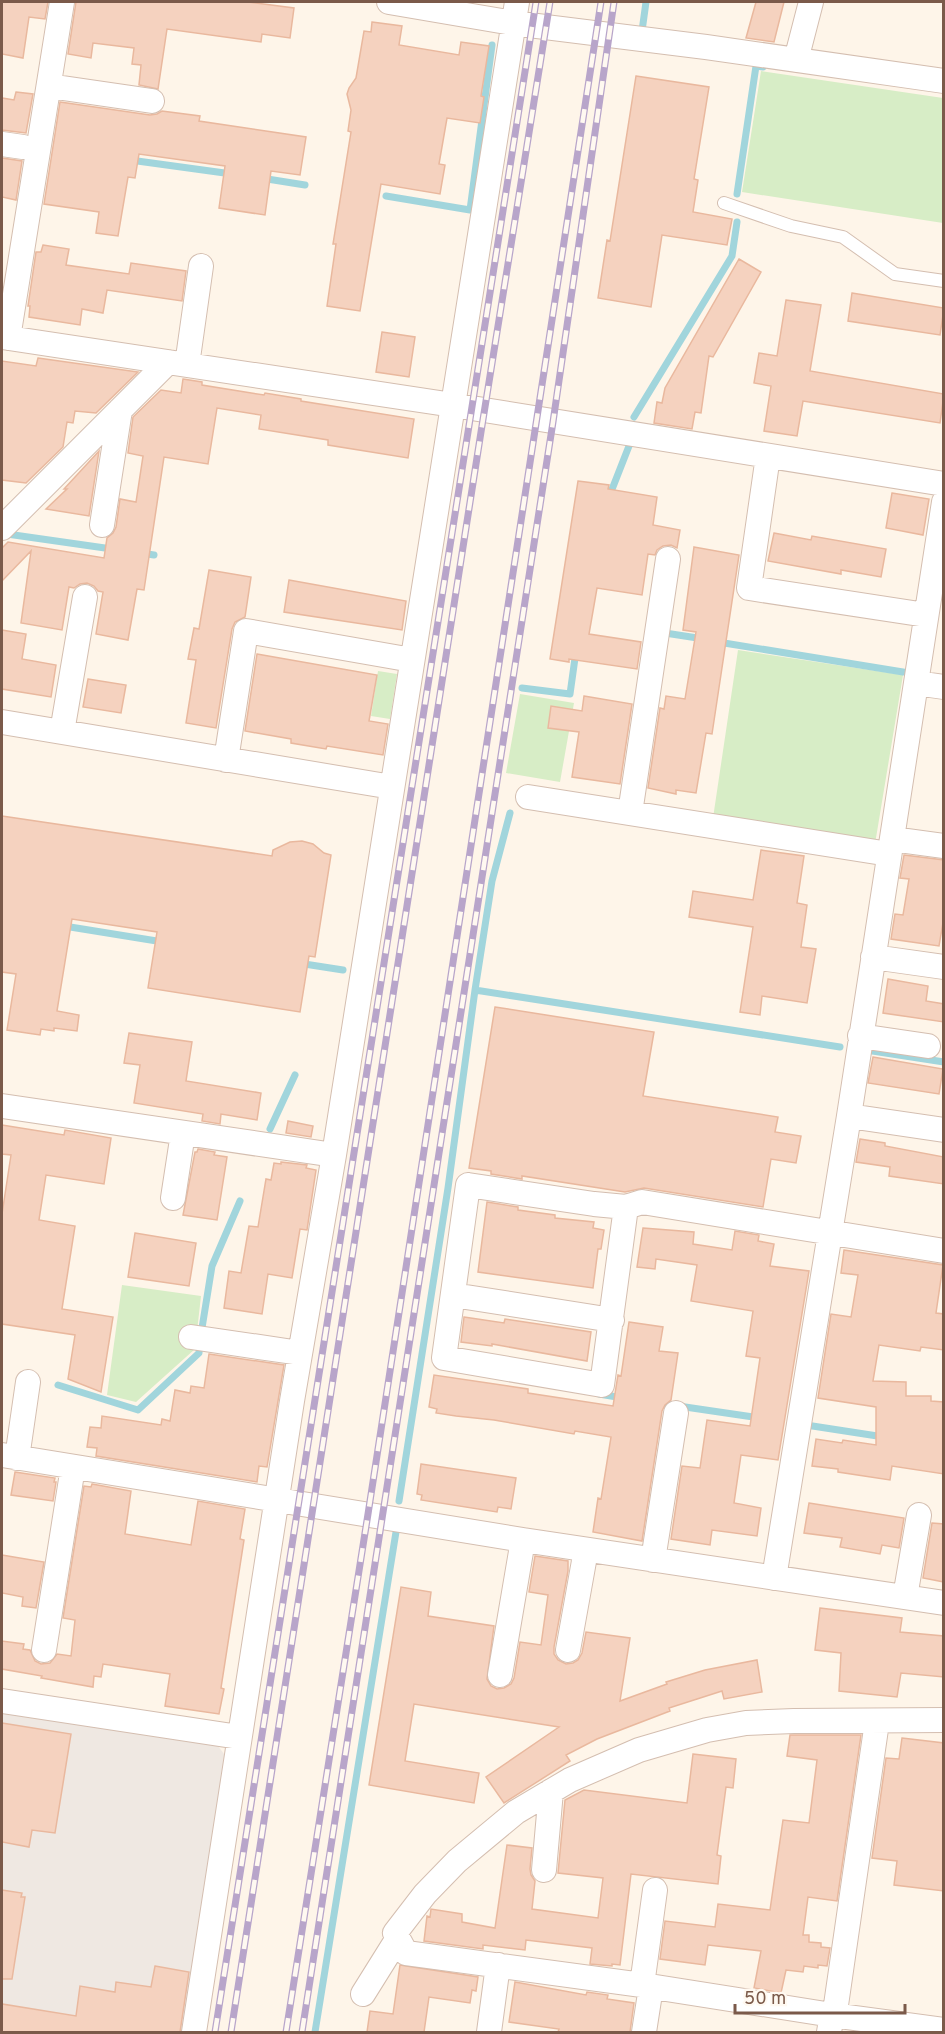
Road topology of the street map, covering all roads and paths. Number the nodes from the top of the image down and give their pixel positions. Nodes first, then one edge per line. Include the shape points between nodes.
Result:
1 (62, 2) edge
2 (388, 2) edge
3 (811, 2) edge
4 (515, 12) edge
5 (796, 60) junction
6 (944, 81) edge
7 (49, 86) junction
8 (152, 101) dead end
9 (723, 203) dead end
10 (201, 266) dead end
11 (944, 281) edge
12 (5, 337) edge
13 (178, 363) junction
14 (453, 405) junction
15 (120, 410) junction
16 (768, 456) junction
17 (944, 484) edge
18 (944, 502) edge
19 (102, 525) dead end
20 (2, 528) edge
21 (668, 560) dead end
22 (85, 597) dead end
23 (926, 615) junction
24 (412, 660) junction
25 (916, 683) junction
26 (944, 687) edge
27 (2, 722) edge
28 (62, 732) junction
29 (226, 760) junction
30 (392, 787) junction
31 (528, 797) dead end
32 (630, 813) junction
33 (944, 846) edge
34 (890, 847) junction
35 (873, 957) junction
36 (944, 967) edge
37 (860, 1036) junction
38 (928, 1046) dead end
39 (2, 1106) edge
40 (849, 1116) junction
41 (944, 1130) edge
42 (183, 1133) junction
43 (334, 1155) junction
44 (173, 1198) dead end
45 (626, 1206) junction
46 (828, 1233) junction
47 (944, 1251) edge
48 (453, 1295) junction
49 (612, 1320) junction
50 (190, 1337) dead end
51 (300, 1353) junction
52 (28, 1382) dead end
53 (676, 1413) dead end
54 (9, 1456) edge
55 (73, 1467) junction
56 (276, 1499) junction
57 (919, 1515) dead end
58 (523, 1540) junction
59 (586, 1550) junction
60 (653, 1560) junction
61 (774, 1578) junction
62 (905, 1598) junction
63 (944, 1603) edge
64 (44, 1650) dead end
65 (568, 1650) dead end
66 (500, 1675) dead end
67 (2, 1701) edge
68 (944, 1720) edge
69 (878, 1722) junction
70 (239, 1737) junction
71 (551, 1791) junction
72 (544, 1870) dead end
73 (655, 1890) dead end
74 (398, 1938) junction
75 (498, 1965) junction
76 (647, 1986) junction
77 (363, 1994) dead end
78 (831, 2024) edge
79 (944, 2030) edge
80 (194, 2032) edge
81 (489, 2032) edge
82 (644, 2032) edge

1 - 7 street
2 - 4 street
3 - 5 street
4 - 5 street
4 - 14 street
5 - 6 street
7 - 8 street
7 - 12 street
9 - 11 lane via 791,226 843,237 895,274
10 - 13 street
12 - 13 street
13 - 14 street
13 - 15 street
14 - 16 street
14 - 24 street
15 - 19 street
15 - 20 street
16 - 17 street
16 - 23 street via 749,588
18 - 23 street
21 - 32 street
22 - 28 street
23 - 25 street
24 - 29 street via 246,631
24 - 30 street
25 - 26 street
25 - 34 street
27 - 28 street
28 - 29 street
29 - 30 street
30 - 43 street
31 - 32 street
32 - 34 street
33 - 34 street
34 - 35 street
35 - 36 street
35 - 37 street
37 - 38 street
37 - 40 street
39 - 42 street
40 - 41 street
40 - 46 street
42 - 43 street
42 - 44 street
43 - 51 street
45 - 46 street via 642,1202
45 - 48 street via 468,1185
45 - 49 street
46 - 47 street
46 - 61 street
48 - 49 street
48 - 49 street via 444,1358 591,1383 602,1384
50 - 51 street
51 - 56 street
52 - 54 street
53 - 60 street
54 - 55 street
55 - 56 street
55 - 64 street
56 - 58 street
56 - 70 street
57 - 62 street
58 - 59 street
58 - 66 street
59 - 60 street
59 - 65 street
60 - 61 street
61 - 62 street
62 - 63 street
67 - 70 street
68 - 69 street
69 - 71 street via 794,1721 717,1728 629,1754
69 - 78 street
70 - 80 street
71 - 72 street
71 - 74 street via 516,1812 457,1861 395,1933
73 - 76 street
74 - 75 street via 406,1953
74 - 77 street
75 - 76 street
75 - 81 street
76 - 78 street
76 - 82 street
78 - 79 street

